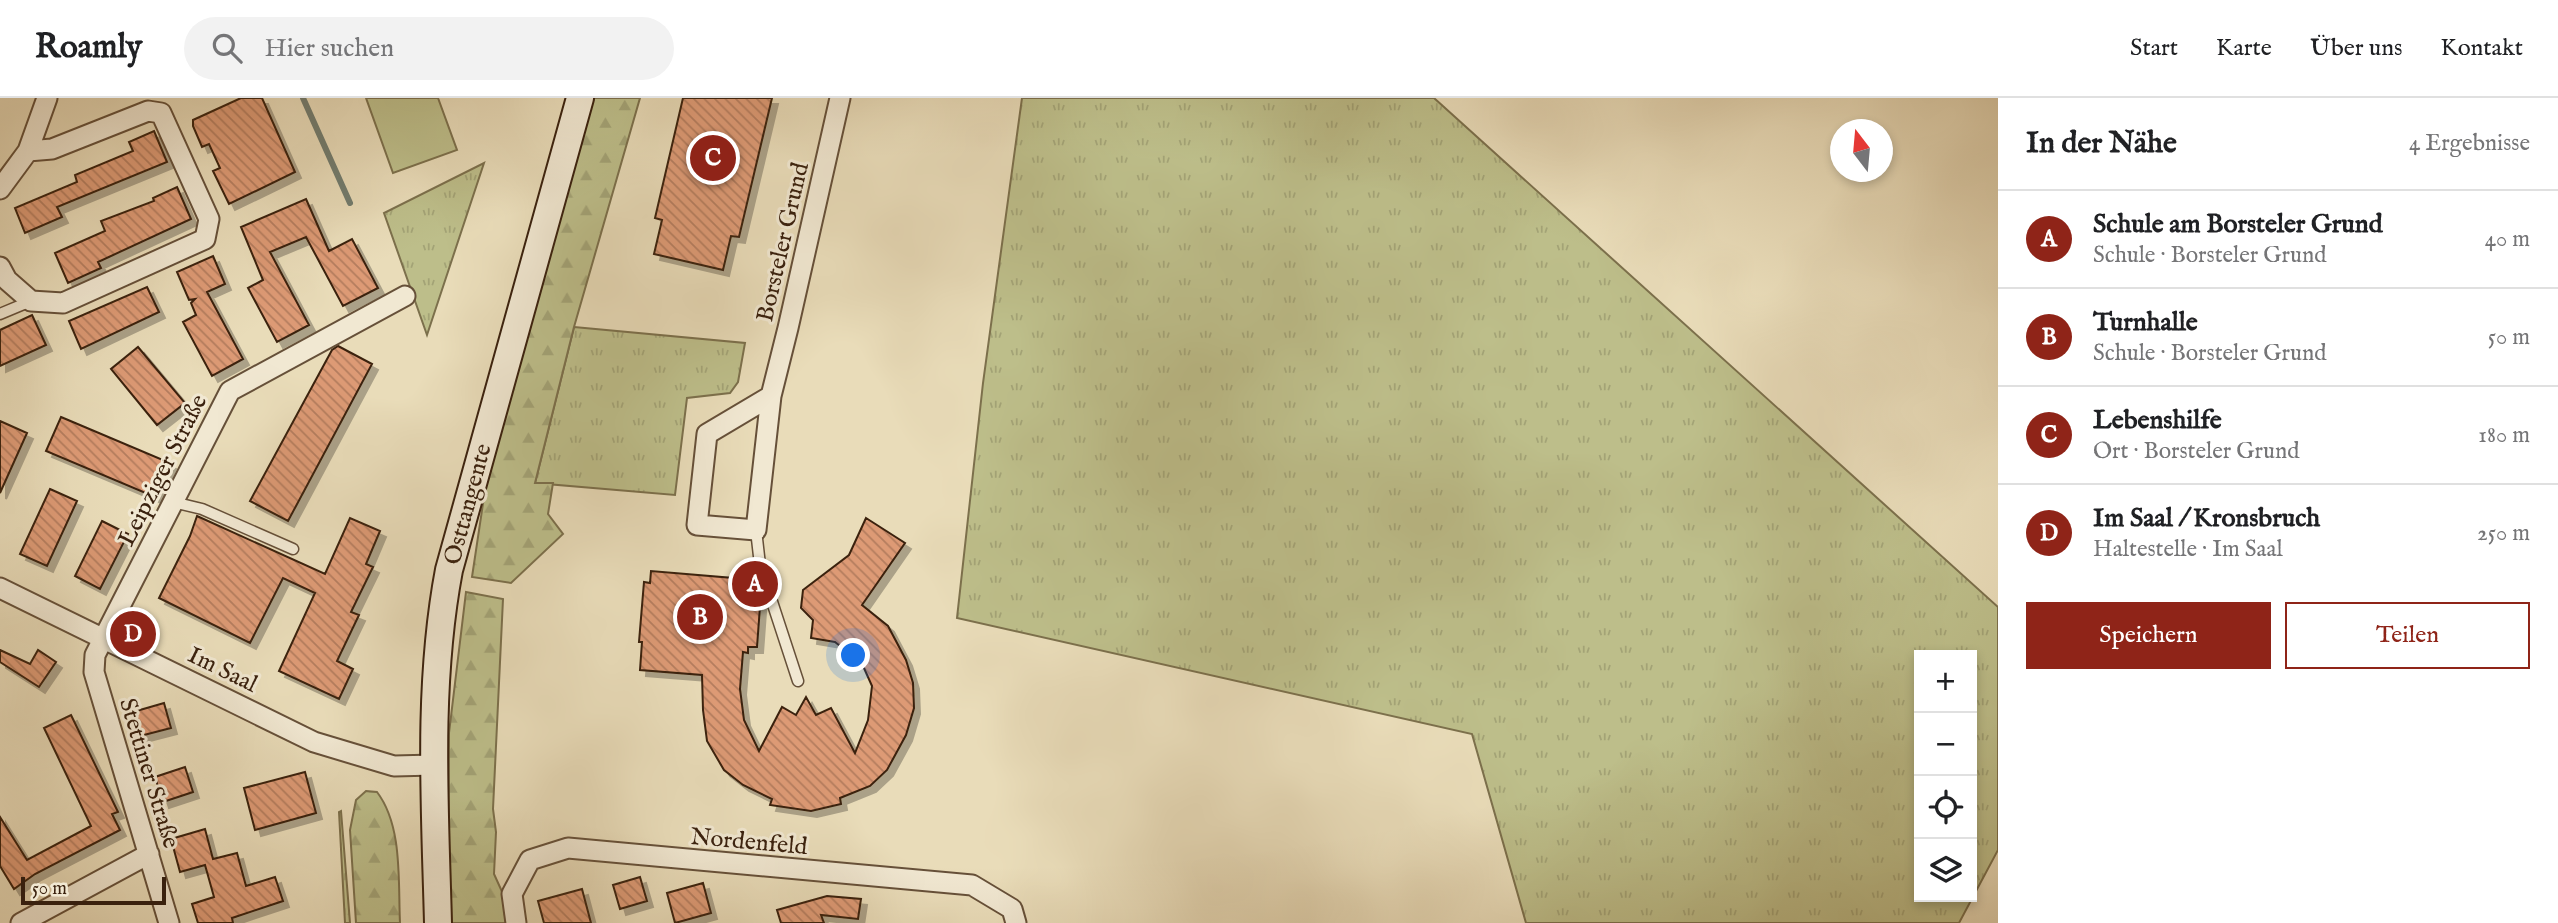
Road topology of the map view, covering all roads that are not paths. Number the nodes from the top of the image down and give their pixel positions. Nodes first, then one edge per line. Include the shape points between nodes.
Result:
1 (47, 98) edge
2 (580, 98) edge
3 (840, 98) edge
4 (28, 151) junction
5 (0, 188) edge
6 (0, 267) edge
7 (405, 296) dead end
8 (30, 301) junction
9 (0, 314) edge
10 (771, 396) junction
11 (173, 502) junction
12 (756, 530) junction
13 (293, 549) dead end
14 (0, 588) edge
15 (103, 637) junction
16 (798, 681) dead end
17 (434, 765) junction
18 (149, 854) junction
19 (21, 923) edge
20 (169, 923) edge
21 (438, 923) edge
22 (516, 923) edge
23 (1016, 923) edge

1 - 4 street
2 - 17 main road, Osttangente via 449,570 439,653
3 - 10 street, Borsteler Grund
4 - 5 street
4 - 8 street via 52,149 148,111 161,113 209,219 205,239 63,303
6 - 8 street via 6,280
7 - 11 street, Leipziger Straße via 230,391
8 - 9 lane
10 - 12 street, Borsteler Grund
10 - 12 street via 707,434 697,525
11 - 13 lane via 210,512
11 - 15 street, Leipziger Straße
12 - 16 lane via 760,565
14 - 15 street, Im Saal
15 - 17 street, Im Saal via 314,741 394,766
15 - 18 street, Stettiner Straße via 94,672
17 - 21 main road, Osttangente
18 - 19 street
18 - 20 street, Stettiner Straße
22 - 23 street, Nordenfeld via 512,894 530,860 568,848 972,885 1012,909

